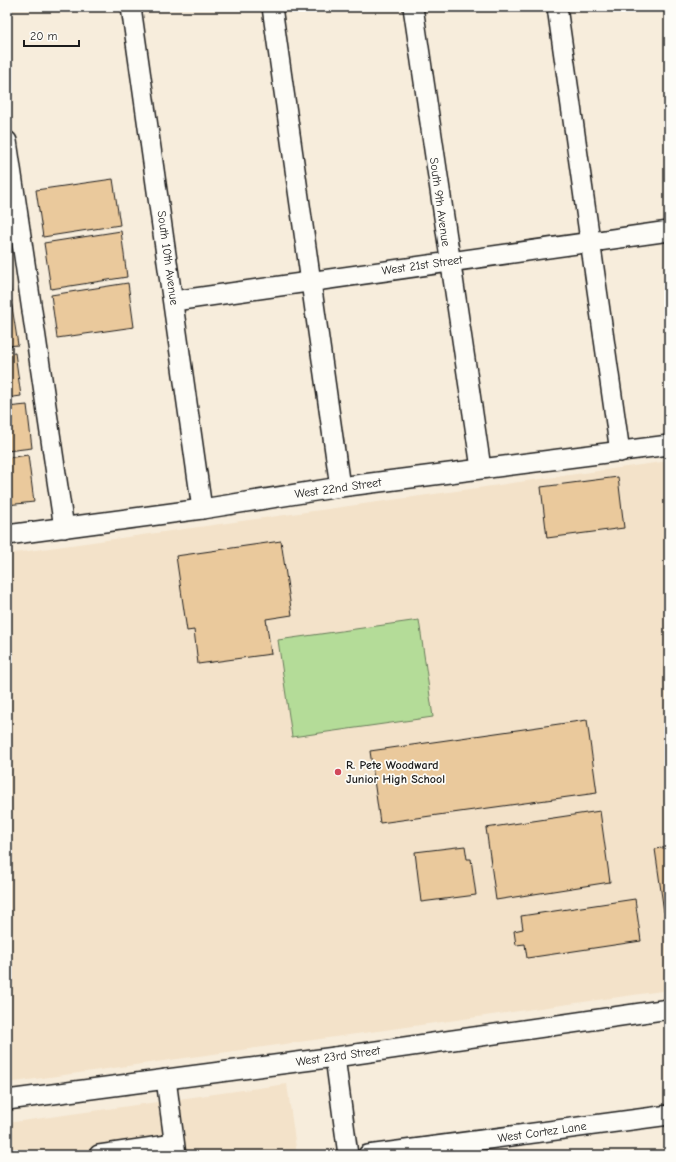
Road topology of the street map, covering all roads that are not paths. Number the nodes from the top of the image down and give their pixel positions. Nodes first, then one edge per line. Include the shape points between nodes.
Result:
1 (132, 7) edge
2 (272, 7) edge
3 (413, 7) edge
4 (557, 7) edge
5 (7, 142) edge
6 (669, 231) edge
7 (590, 242) junction
8 (449, 261) junction
9 (310, 281) junction
10 (174, 301) junction
11 (669, 445) edge
12 (620, 452) junction
13 (481, 468) junction
14 (340, 487) junction
15 (202, 509) junction
16 (64, 528) junction
17 (7, 535) edge
18 (669, 1009) edge
19 (335, 1057) junction
20 (166, 1080) junction
21 (7, 1100) edge
22 (669, 1114) edge
23 (175, 1150) edge
24 (99, 1155) edge
25 (348, 1155) edge
26 (368, 1155) edge

1 - 10 street, South 10th Avenue
2 - 9 street
3 - 8 street, South 9th Avenue
4 - 7 street
5 - 16 street
6 - 7 street, West 21st Street
7 - 8 street, West 21st Street
7 - 12 street
8 - 9 street, West 21st Street
8 - 13 street, South 9th Avenue
9 - 10 street, West 21st Street
9 - 14 street
10 - 15 street, South 10th Avenue
11 - 12 street, West 22nd Street
12 - 13 street, West 22nd Street
13 - 14 street, West 22nd Street
14 - 15 street, West 22nd Street
15 - 16 street, West 22nd Street
16 - 17 street, West 22nd Street
18 - 19 street, West 23rd Street
19 - 20 street, West 23rd Street
19 - 25 street
20 - 21 street, West 23rd Street
20 - 23 street
22 - 26 street, West Cortez Lane
23 - 24 street

